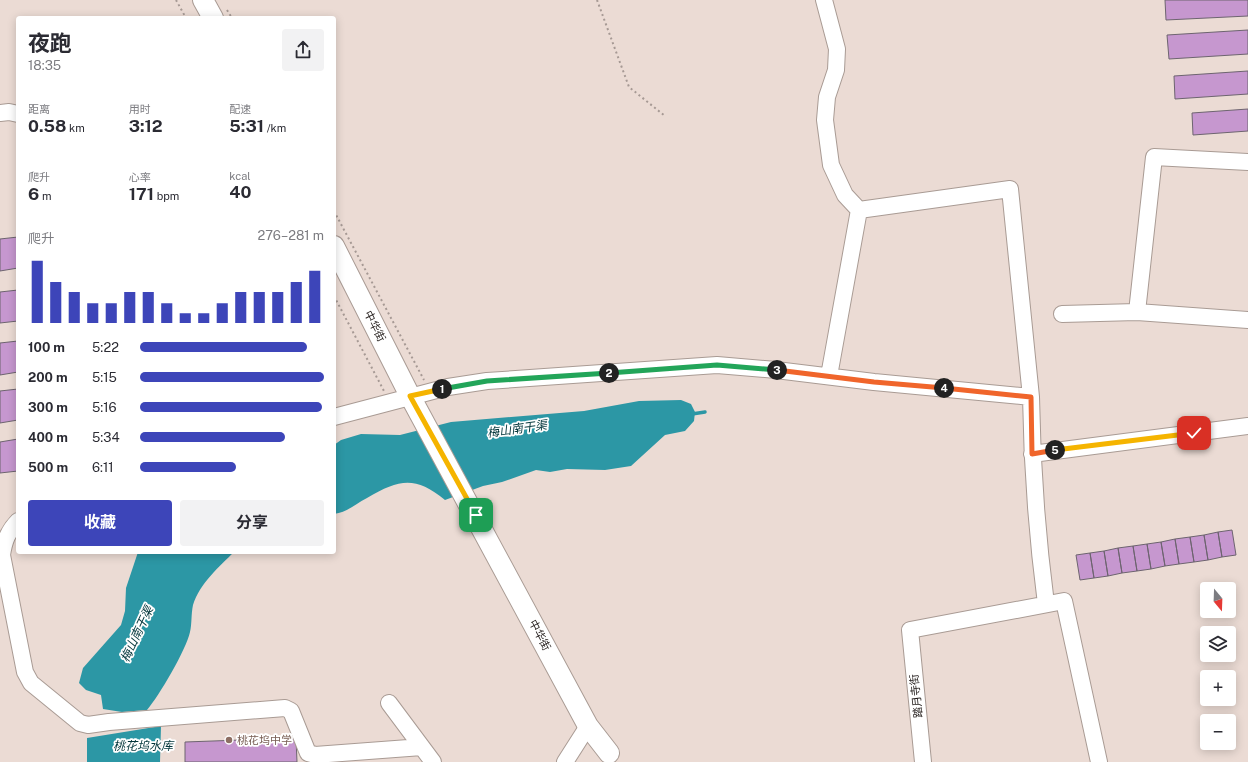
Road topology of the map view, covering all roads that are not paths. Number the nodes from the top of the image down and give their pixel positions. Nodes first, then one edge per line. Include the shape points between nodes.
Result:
1 (203, 0) edge
2 (824, 0) edge
3 (212, 16) edge
4 (0, 113) edge
5 (16, 114) edge
6 (1248, 162) edge
7 (859, 210) junction
8 (336, 250) edge
9 (1137, 312) junction
10 (1062, 314) dead end
11 (1248, 320) edge
12 (829, 376) junction
13 (1031, 397) junction
14 (413, 401) junction
15 (336, 417) edge
16 (1248, 426) edge
17 (1032, 454) junction
18 (16, 523) edge
19 (1046, 604) junction
20 (389, 703) dead end
21 (588, 726) junction
22 (422, 747) junction
23 (610, 757) edge
24 (433, 762) edge
25 (565, 762) edge
26 (922, 762) edge
27 (1099, 762) edge

1 - 3 main road
2 - 7 street via 837,49 836,70 827,97 825,120 831,165 845,195
4 - 5 street
6 - 9 street via 1154,157
7 - 12 street
7 - 13 street via 1010,189
8 - 14 main road, 中华街
9 - 10 street
9 - 11 street
12 - 13 street
12 - 14 street via 717,365 487,381 448,387
13 - 17 street
14 - 15 street
14 - 21 main road, 中华街
16 - 17 street
17 - 19 street via 1037,532
18 - 22 street via 4,540 2,555 25,672 31,683 80,723 88,725 284,708 291,711 308,753 315,756
19 - 26 street, 踏月寺街 via 910,630
19 - 27 street via 1064,601
20 - 22 street
21 - 23 main road, 中华街
21 - 25 street
22 - 24 street

